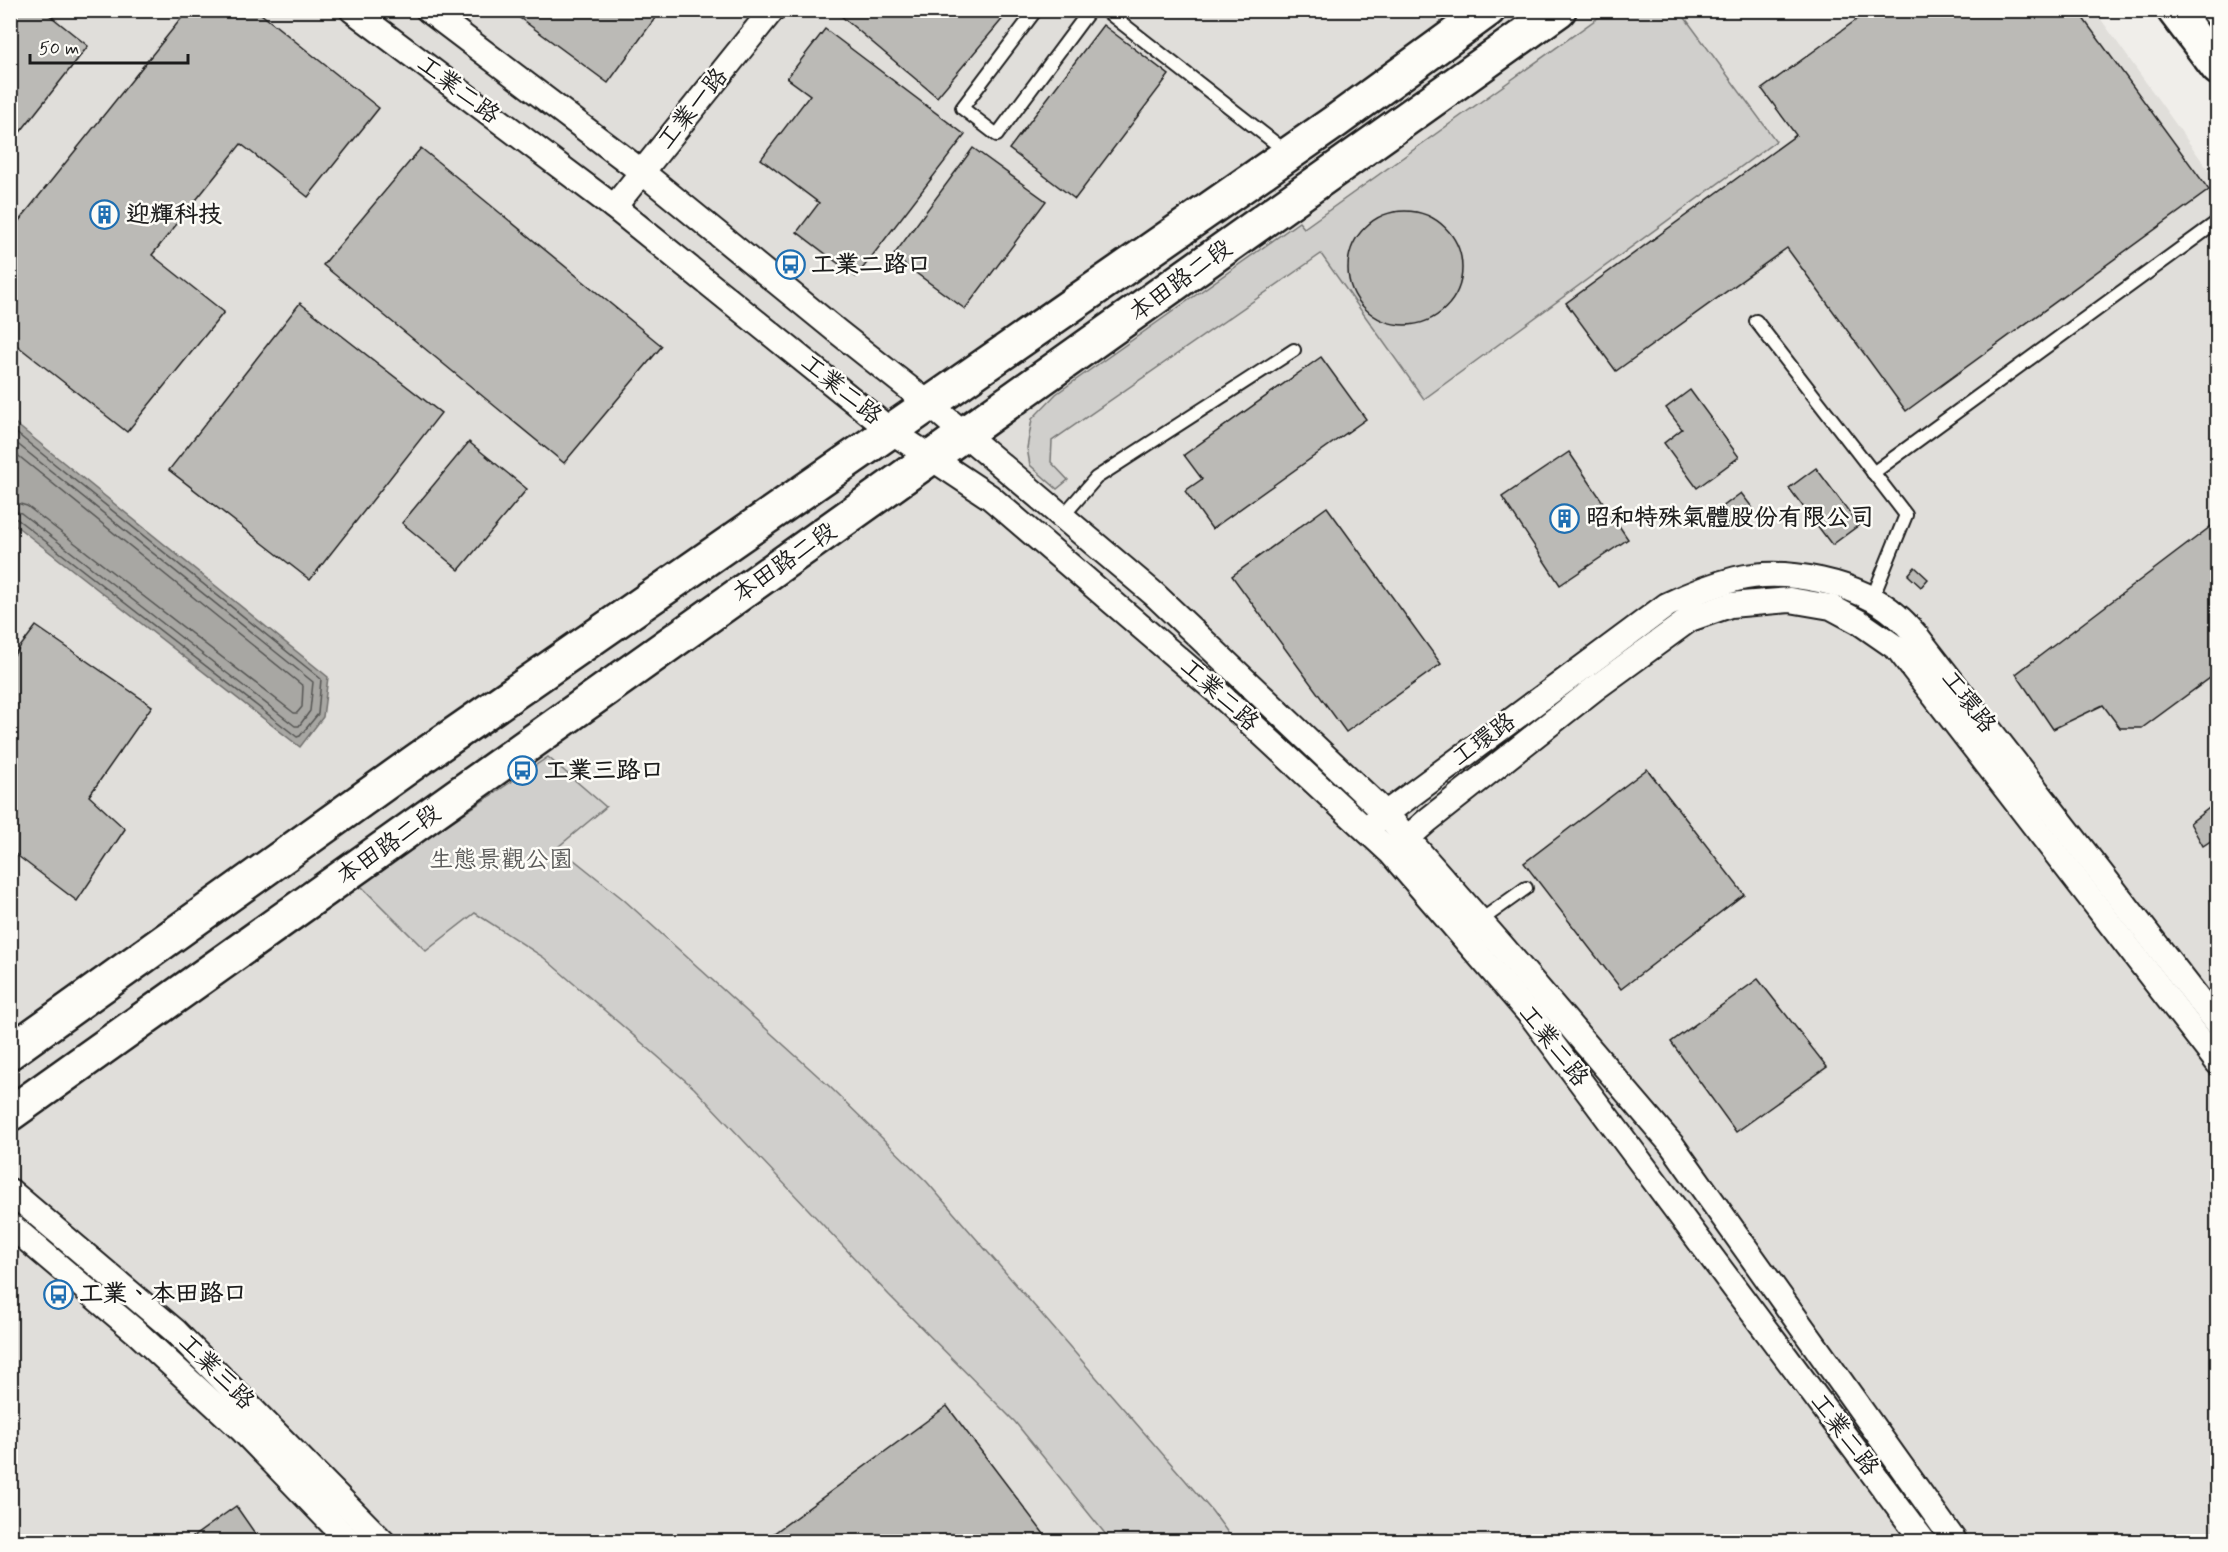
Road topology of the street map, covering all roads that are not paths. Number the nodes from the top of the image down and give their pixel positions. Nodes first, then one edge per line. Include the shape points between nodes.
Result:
1 (352, 10) edge
2 (428, 10) edge
3 (772, 10) edge
4 (1036, 10) edge
5 (1090, 10) edge
6 (1105, 10) edge
7 (1488, 10) edge
8 (1559, 10) edge
9 (2174, 10) edge
10 (2217, 68) edge
11 (1289, 154) junction
12 (642, 172) junction
13 (614, 207) junction
14 (2217, 222) edge
15 (1756, 321) dead end
16 (1294, 350) dead end
17 (929, 404) junction
18 (891, 431) junction
19 (966, 435) junction
20 (932, 458) junction
21 (1873, 473) junction
22 (1062, 517) junction
23 (1872, 599) junction
24 (1859, 622) junction
25 (1603, 652) junction
26 (1230, 667) junction
27 (1617, 672) junction
28 (1210, 686) junction
29 (1385, 813) junction
30 (2046, 821) junction
31 (1365, 829) junction
32 (1399, 846) junction
33 (1526, 888) dead end
34 (1471, 928) junction
35 (2167, 978) junction
36 (2217, 1024) edge
37 (10, 1052) edge
38 (2217, 1063) edge
39 (10, 1114) edge
40 (10, 1191) edge
41 (1713, 1202) junction
42 (1684, 1220) junction
43 (10, 1226) edge
44 (189, 1344) junction
45 (1814, 1344) junction
46 (1789, 1361) junction
47 (171, 1364) junction
48 (232, 1405) junction
49 (1881, 1438) junction
50 (1858, 1454) junction
51 (350, 1542) edge
52 (383, 1542) edge
53 (1924, 1542) edge
54 (1955, 1542) edge

1 - 13 street, 工業二路
2 - 12 street, 工業二路
3 - 12 street, 工業一路
4 - 5 lane via 962,108 997,135
6 - 11 lane
7 - 11 street, 本田路二段
8 - 19 street, 本田路二段
9 - 10 street
11 - 17 street, 本田路二段
12 - 13 street, 工業一路
12 - 17 street, 工業二路
13 - 18 street, 工業二路
14 - 21 lane
15 - 21 lane
16 - 22 lane via 1096,478
17 - 18 street, 本田路二段
17 - 19 street, 工業二路
18 - 20 street, 工業二路
18 - 37 street, 本田路二段 via 416,761
19 - 20 street, 本田路二段
19 - 22 street, 工業二路
20 - 28 street, 工業二路 via 990,497
20 - 39 street, 本田路二段
21 - 23 lane via 1906,515
22 - 26 street, 工業二路 via 1154,594
23 - 24 street
23 - 25 street, 工環路 via 1842,585 1811,579 1774,575 1738,578 1667,605
23 - 30 street, 工環路 via 1897,615 1919,639
24 - 27 street, 工環路 via 1831,607 1790,600 1730,605 1690,619
24 - 30 street, 工環路 via 1898,649
25 - 27 street
25 - 29 street, 工環路
26 - 28 street
26 - 29 street, 工業二路
27 - 32 street, 工環路
28 - 31 street, 工業二路
29 - 31 street, 工環路
29 - 32 street, 工業二路
30 - 35 street, 工環路
31 - 32 street, 工業二路
32 - 34 street, 工業二路
33 - 34 lane
34 - 41 street, 工業二路 via 1672,1146
34 - 42 street, 工業二路
35 - 36 street, 工環路
35 - 38 street, 工環路
40 - 44 street, 工業三路
41 - 42 street
41 - 45 street, 工業二路
42 - 46 street, 工業二路
43 - 47 street, 工業三路
44 - 47 street
44 - 48 street, 工業三路
45 - 46 street
45 - 49 street, 工業二路
46 - 50 street, 工業二路
47 - 48 street, 工業三路
48 - 51 street, 工業三路
48 - 52 street, 工業三路
49 - 50 street
49 - 54 street, 工業二路
50 - 53 street, 工業二路

